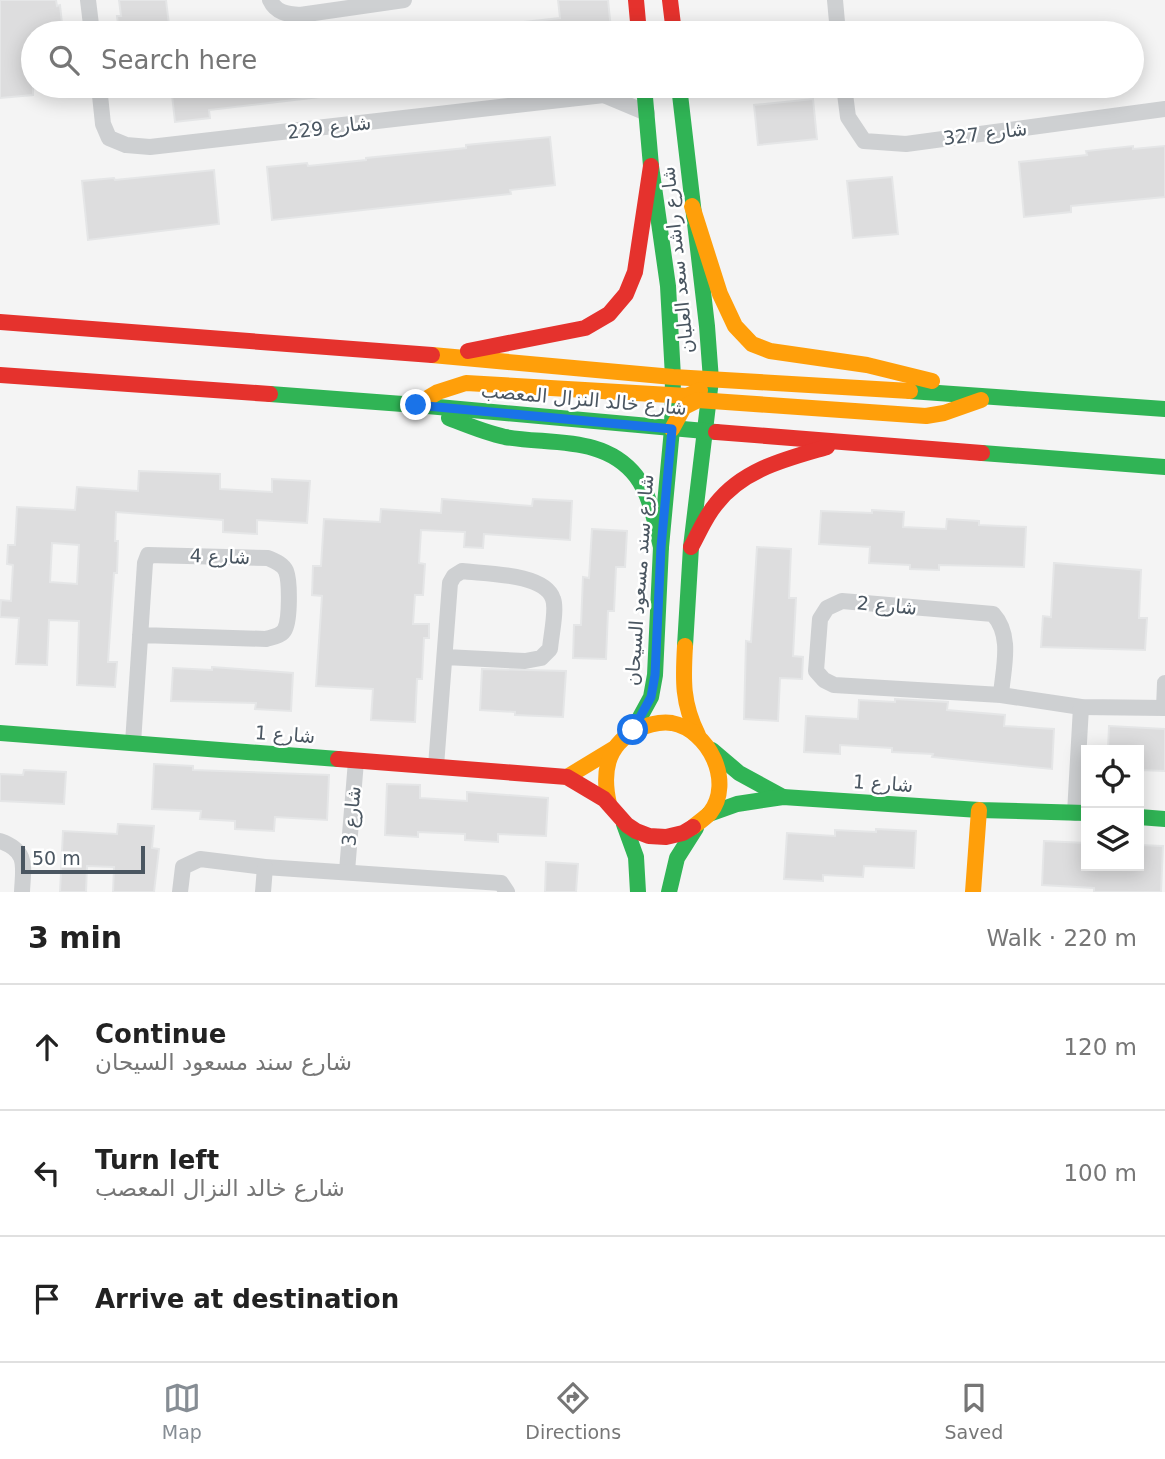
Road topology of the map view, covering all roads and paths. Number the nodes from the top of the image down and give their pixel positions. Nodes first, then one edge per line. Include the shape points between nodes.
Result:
1 (88, 0) edge
2 (270, 0) edge
3 (404, 0) edge
4 (636, 0) edge
5 (670, 0) edge
6 (835, 0) edge
7 (91, 21) edge
8 (638, 21) edge
9 (673, 21) edge
10 (837, 21) edge
11 (100, 98) edge
12 (578, 98) edge
13 (611, 98) edge
14 (646, 98) edge
15 (680, 98) edge
16 (846, 98) edge
17 (1165, 110) edge
18 (648, 113) junction
19 (652, 166) junction
20 (692, 206) junction
21 (0, 322) edge
22 (448, 356) junction
23 (0, 375) edge
24 (673, 377) junction
25 (710, 380) junction
26 (673, 395) junction
27 (993, 396) junction
28 (709, 401) junction
29 (416, 405) junction
30 (1165, 410) edge
31 (672, 429) junction
32 (706, 431) junction
33 (843, 442) junction
34 (1165, 467) edge
35 (661, 547) junction
36 (691, 547) junction
37 (140, 635) junction
38 (445, 657) junction
39 (1165, 683) edge
40 (1001, 695) junction
41 (1081, 707) junction
42 (1164, 708) edge
43 (633, 730) junction
44 (0, 733) edge
45 (698, 735) junction
46 (133, 743) junction
47 (710, 748) junction
48 (613, 750) junction
49 (356, 761) junction
50 (436, 766) junction
51 (567, 777) junction
52 (783, 797) junction
53 (609, 804) junction
54 (1081, 808) edge
55 (979, 810) junction
56 (1081, 813) edge
57 (709, 814) junction
58 (1144, 817) edge
59 (1165, 819) edge
60 (624, 824) junction
61 (697, 826) junction
62 (0, 841) edge
63 (265, 867) junction
64 (346, 872) junction
65 (429, 886) edge
66 (22, 892) edge
67 (180, 892) edge
68 (264, 892) edge
69 (507, 892) edge
70 (638, 892) edge
71 (668, 892) edge
72 (972, 892) edge

1 - 7 street
2 - 3 street via 285,14 300,15
4 - 8 main road
5 - 9 main road
6 - 10 street
11 - 12 street, شارع 229 via 110,138 150,147
13 - 18 street, شارع 229
14 - 18 main road, شارع راشد سعد العلبان
15 - 20 main road, شارع راشد سعد العلبان
16 - 17 street, شارع 327 via 848,117 864,141 906,144
18 - 19 main road, شارع راشد سعد العلبان
19 - 22 main road via 635,272 609,314 585,328
19 - 24 main road, شارع راشد سعد العلبان via 668,286
20 - 25 main road, شارع راشد سعد العلبان
20 - 27 main road via 720,294 734,326 752,344 770,351 867,365
21 - 22 main road, شارع خالد النزال المعصب
22 - 24 main road, شارع خالد النزال المعصب
23 - 29 main road, شارع خالد النزال المعصب
24 - 25 main road, شارع خالد النزال المعصب
24 - 26 main road, شارع راشد سعد العلبان
25 - 26 main road via 687,396
25 - 27 main road, شارع خالد النزال المعصب
25 - 28 main road, شارع راشد سعد العلبان
26 - 29 main road via 466,383
26 - 31 main road, شارع راشد سعد العلبان
27 - 28 main road via 926,416
27 - 30 main road, شارع خالد النزال المعصب
28 - 31 main road via 688,401
28 - 32 main road, شارع راشد سعد العلبان
29 - 31 main road, شارع خالد النزال المعصب
29 - 35 main road via 506,437 569,442 608,453 635,475 650,502
31 - 32 main road, شارع خالد النزال المعصب
31 - 35 main road, شارع سند مسعود السيحان
32 - 33 main road, شارع خالد النزال المعصب
32 - 36 main road
33 - 34 main road, شارع خالد النزال المعصب
33 - 36 main road via 750,473 714,505
35 - 43 main road, شارع سند مسعود السيحان via 655,675 651,697
36 - 45 main road via 683,685 688,715
37 - 37 street, شارع 4 via 148,555 268,558 286,570 289,596 285,629 279,636
37 - 46 street, شارع 4
38 - 38 street via 454,576 462,571 534,580 547,588 554,600 550,649 541,658
38 - 50 street
39 - 42 street, شارع 2
40 - 40 street, شارع 2 via 834,685 816,671 820,620 827,608 842,601 993,614 1006,638
40 - 41 street, شارع 2
41 - 42 street, شارع 2
41 - 54 street
43 - 45 main road via 667,722
43 - 48 main road
44 - 46 main road, شارع 1
45 - 47 main road
46 - 49 main road, شارع 1
47 - 52 main road, شارع 1 via 739,773
47 - 57 main road via 720,781
48 - 51 main road
48 - 53 main road via 605,767
49 - 50 main road, شارع 1
49 - 64 street, شارع 3
50 - 51 main road, شارع 1
51 - 53 main road, شارع 1
52 - 55 main road, شارع 1
52 - 57 main road, شارع 1
53 - 60 main road
55 - 56 main road, شارع 1
55 - 72 main road
57 - 61 main road
58 - 59 main road
60 - 61 main road via 640,834 660,838
60 - 70 main road via 636,850
61 - 71 main road via 676,855
62 - 66 street via 16,849 24,860
63 - 64 street, شارع 3
63 - 67 street, شارع 3 via 200,859 183,867
63 - 68 street
64 - 65 street, شارع 3
65 - 69 street, شارع 3 via 500,883

